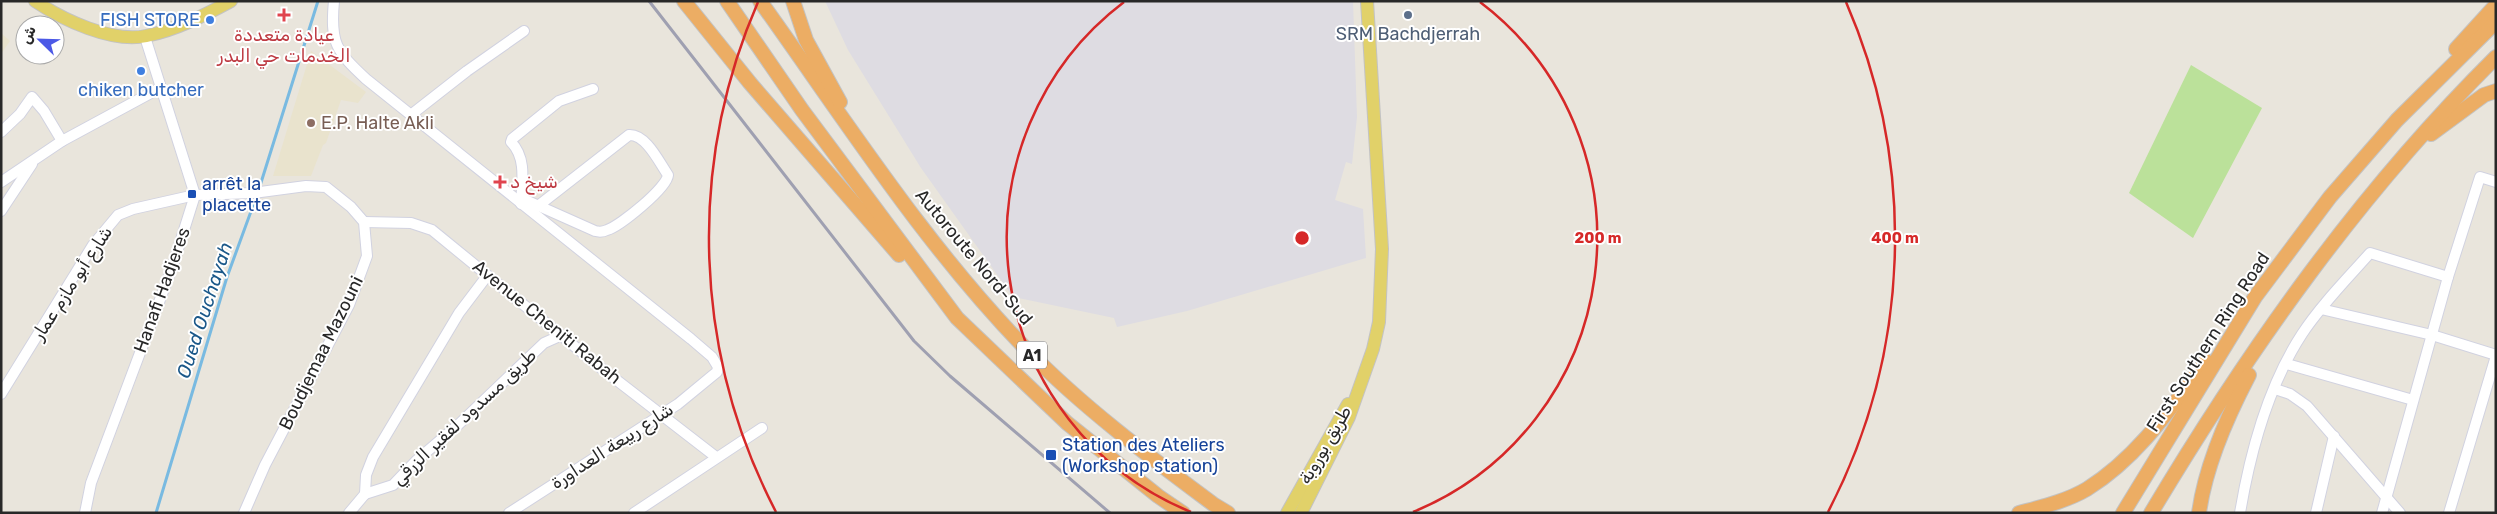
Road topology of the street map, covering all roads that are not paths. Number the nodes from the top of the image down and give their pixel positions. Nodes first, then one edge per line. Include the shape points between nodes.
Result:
1 (35, 1) edge
2 (231, 1) edge
3 (334, 1) edge
4 (684, 1) edge
5 (727, 1) edge
6 (760, 1) edge
7 (793, 1) edge
8 (1367, 1) edge
9 (2496, 5) edge
10 (2496, 22) edge
11 (524, 31) dead end
12 (145, 36) junction
13 (2496, 57) edge
14 (160, 88) junction
15 (593, 89) dead end
16 (2496, 91) edge
17 (412, 114) junction
18 (2398, 120) junction
19 (1, 132) edge
20 (62, 141) junction
21 (2408, 150) junction
22 (872, 160) junction
23 (34, 161) junction
24 (1, 182) edge
25 (2496, 182) edge
26 (195, 195) junction
27 (521, 201) junction
28 (538, 206) junction
29 (1, 211) edge
30 (364, 222) junction
31 (487, 276) junction
32 (2448, 277) junction
33 (2255, 297) junction
34 (2288, 302) junction
35 (2321, 309) junction
36 (957, 318) junction
37 (562, 335) junction
38 (2432, 335) junction
39 (2496, 355) edge
40 (2287, 364) junction
41 (2275, 389) junction
42 (1358, 391) junction
43 (1, 394) edge
44 (2413, 400) junction
45 (661, 413) junction
46 (762, 428) dead end
47 (2334, 436) junction
48 (716, 457) junction
49 (365, 494) junction
50 (2386, 494) junction
51 (1289, 508) edge
52 (1302, 511) edge
53 (85, 513) edge
54 (244, 513) edge
55 (349, 513) edge
56 (509, 513) edge
57 (634, 513) edge
58 (1183, 513) edge
59 (1228, 513) edge
60 (2019, 513) edge
61 (2122, 513) edge
62 (2151, 513) edge
63 (2199, 513) edge
64 (2240, 513) edge
65 (2316, 513) edge
66 (2382, 513) edge
67 (2400, 513) edge
68 (2448, 513) edge

1 - 12 main road via 90,30
2 - 12 main road via 185,23
3 - 17 street via 335,42 343,57
4 - 36 highway via 814,158
5 - 36 highway, A1 via 824,141
6 - 22 highway, Autoroute Nord-Sud / A1
7 - 22 highway via 806,40
8 - 42 main road via 1382,280 1379,322
9 - 18 highway
10 - 18 highway, First Southern Ring Road
11 - 17 street
12 - 14 street
13 - 21 highway
14 - 20 street
14 - 26 street
15 - 27 street via 560,101 512,139 523,170
16 - 21 highway via 2484,95
17 - 27 street
18 - 33 highway, First Southern Ring Road via 2330,198
19 - 20 street via 32,97 44,110
20 - 23 street
21 - 34 highway
22 - 59 highway, Autoroute Nord-Sud / A1 via 949,261 1030,354 1123,435
23 - 24 street
23 - 29 street
25 - 32 street via 2480,177
26 - 30 street, شارع أبو مازم عمار via 326,187 351,206
26 - 43 street, شارع أبو مازم عمار via 133,208 118,215 106,227
26 - 53 street, Hanafi Hadjeres via 173,265 91,483
27 - 28 street
27 - 45 street, شارع ربيعة العداورة via 712,357 719,369 678,404
28 - 28 street via 629,135 638,137 648,146 668,175 666,182 642,206 608,230 595,232
30 - 31 street, Avenue Cheniti Rabah via 426,226
30 - 54 street, Boudjemaa Mazouni via 367,256 356,288 265,465
31 - 37 street, Avenue Cheniti Rabah
31 - 49 street via 459,313 373,457 366,475
32 - 35 street via 2370,252
32 - 38 street
33 - 60 highway via 2159,424 2118,467 2086,490
33 - 61 highway, First Southern Ring Road
34 - 62 highway
34 - 63 highway via 2239,394 2211,465
35 - 38 street
35 - 40 street via 2302,334
36 - 58 highway, A1 via 1074,429
37 - 45 street, Avenue Cheniti Rabah
37 - 49 street, طريق مسدود لفقير الزرقي via 544,343 393,485
38 - 39 street
38 - 44 street
39 - 68 street
40 - 41 street
40 - 44 street
41 - 47 street via 2290,394 2307,406
41 - 64 street via 2255,449
42 - 51 main road, طريق بوروبة
42 - 52 main road, طريق بوروبة via 1349,417
44 - 50 street
45 - 48 street, Avenue Cheniti Rabah
45 - 56 street, شارع ربيعة العداورة
46 - 48 street
47 - 50 street
47 - 65 street
48 - 57 street
49 - 55 street
50 - 66 street
50 - 67 street

